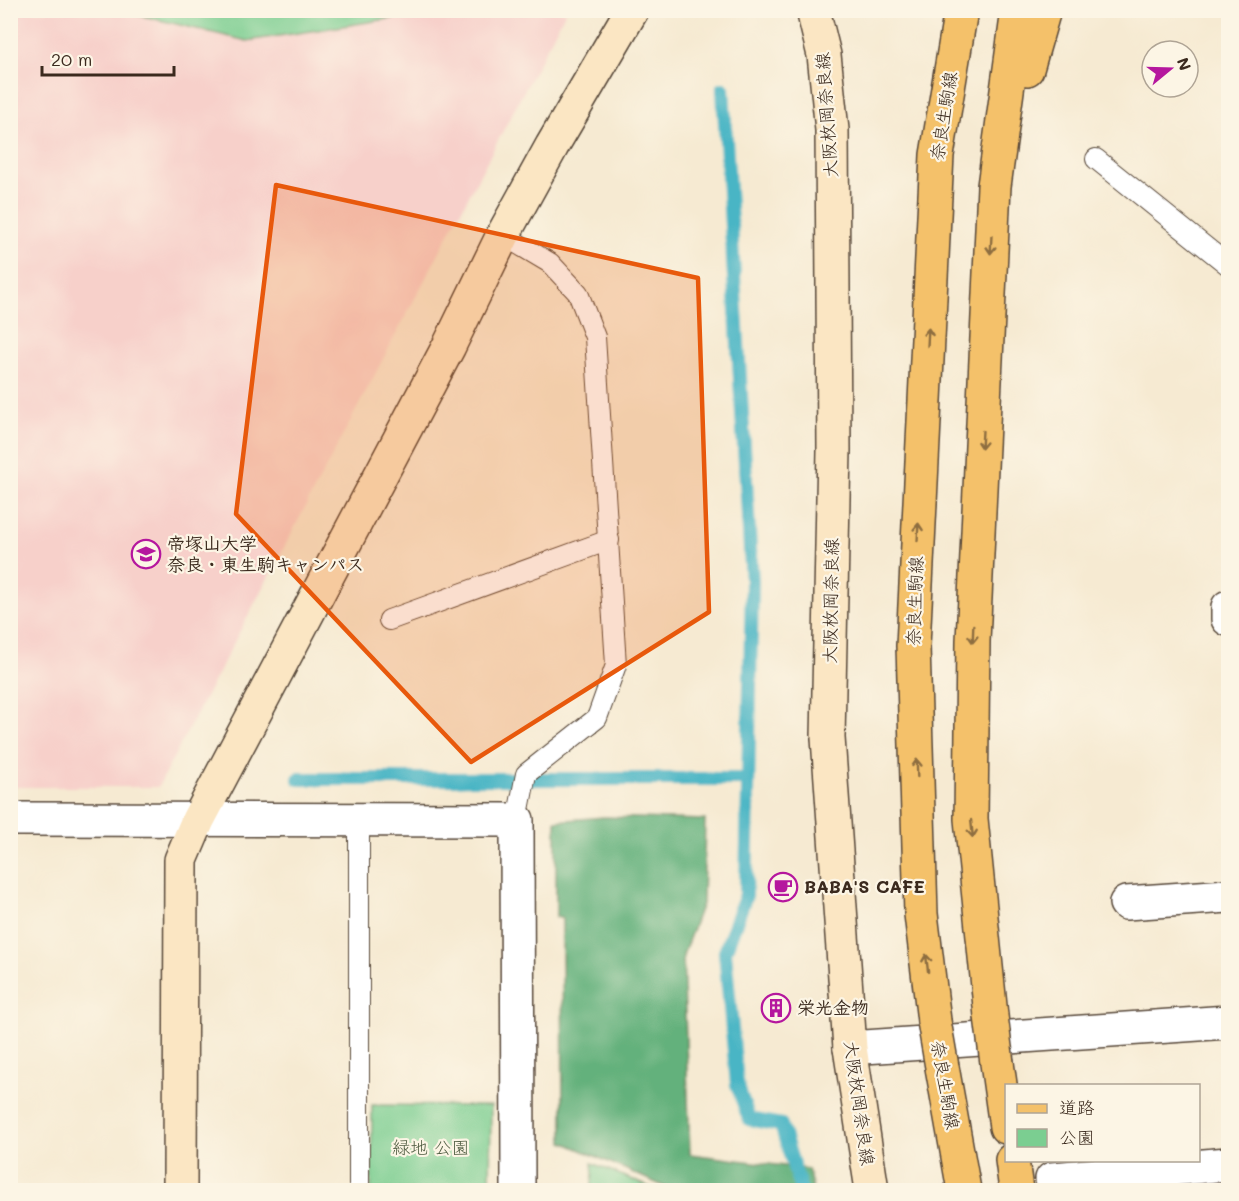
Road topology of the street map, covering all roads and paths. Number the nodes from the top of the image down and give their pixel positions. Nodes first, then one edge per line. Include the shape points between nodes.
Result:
1 (632, 10) edge
2 (813, 10) edge
3 (961, 10) edge
4 (1018, 10) edge
5 (1044, 10) edge
6 (1096, 159) dead end
7 (994, 186) junction
8 (503, 235) junction
9 (1228, 265) edge
10 (609, 540) junction
11 (1228, 607) edge
12 (1228, 619) edge
13 (389, 620) dead end
14 (359, 818) junction
15 (10, 819) edge
16 (198, 820) junction
17 (517, 820) junction
18 (1228, 896) edge
19 (1126, 903) dead end
20 (1228, 1022) edge
21 (850, 1048) junction
22 (1005, 1121) edge
23 (1012, 1162) edge
24 (1228, 1164) edge
25 (1052, 1179) dead end
26 (180, 1191) edge
27 (359, 1191) edge
28 (518, 1191) edge
29 (872, 1191) edge
30 (964, 1191) edge
31 (1016, 1191) edge

1 - 8 street
2 - 21 street, 大阪枚岡奈良線 via 825,55 832,130 834,450 828,738
30 -> 3 main road, 奈良生駒線, bridge via 934,1021 921,914 913,646 937,154
4 - 7 main road
5 - 7 main road
6 - 9 lane
7 -> 22 main road, bridge via 973,641 971,819 990,1016
8 - 10 lane via 550,262 578,293 595,337
8 - 16 street
10 - 13 lane
10 - 17 lane via 616,665 597,718 526,774
11 - 12 street
14 - 16 street
14 - 17 street
14 - 27 lane
15 - 16 street
16 - 26 street via 181,860
17 - 28 street
18 - 19 street
20 - 21 street
21 - 29 street, 大阪枚岡奈良線
23 - 31 main road
24 - 25 street

